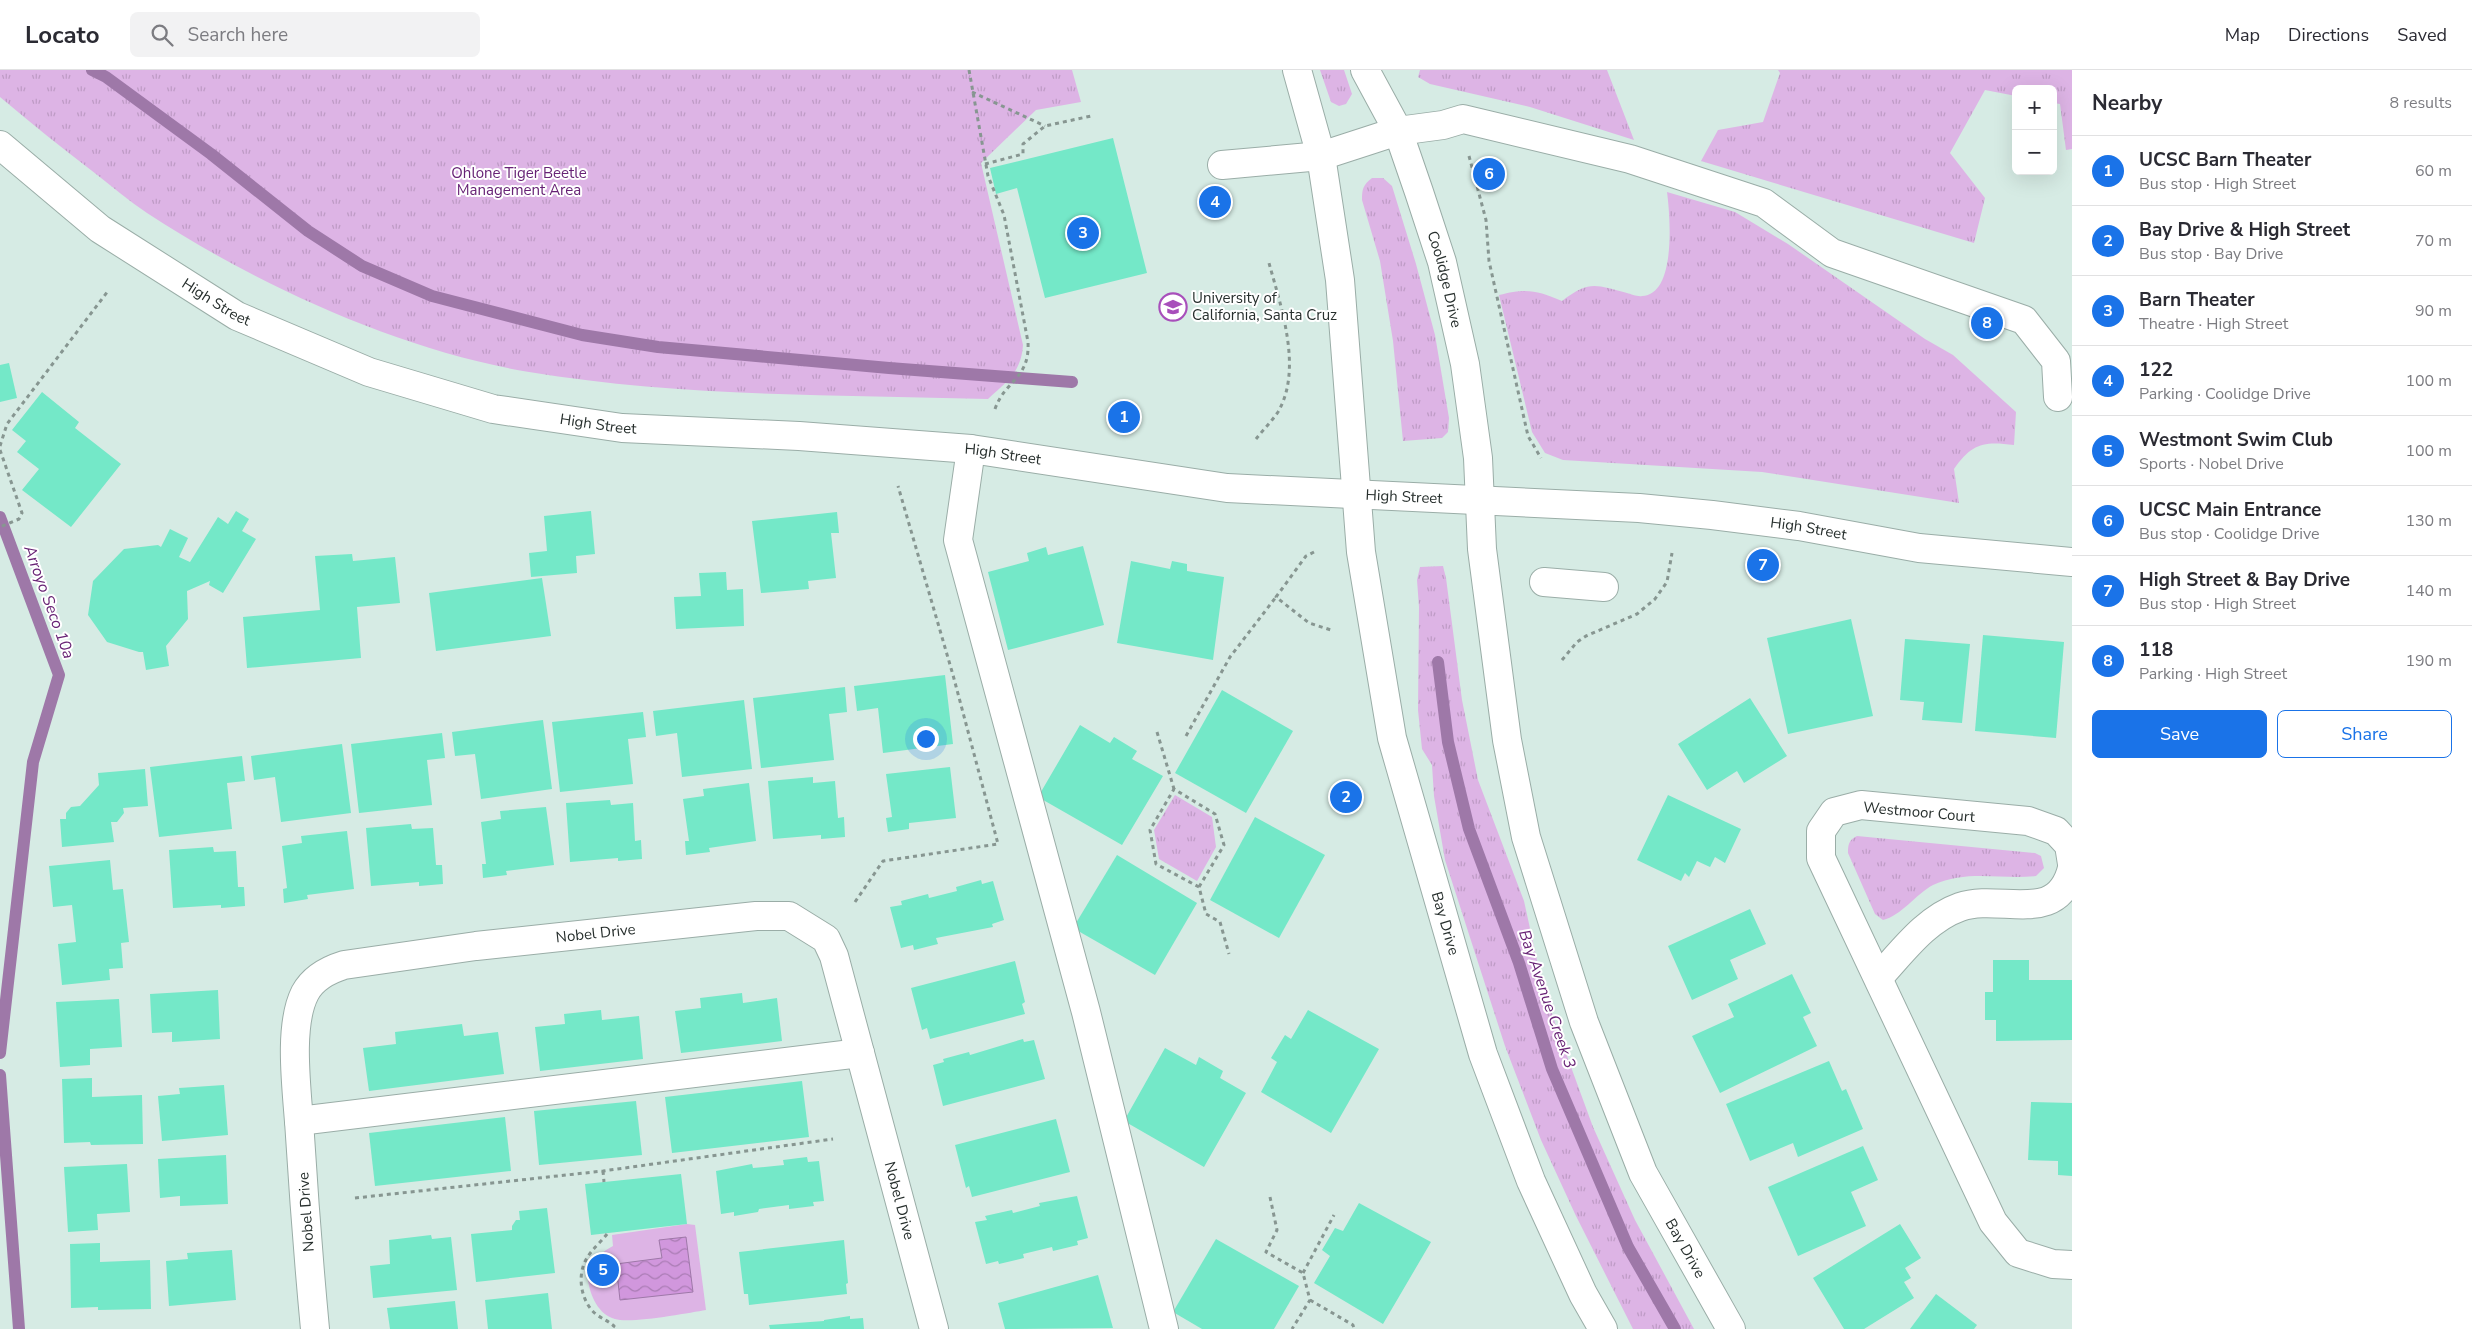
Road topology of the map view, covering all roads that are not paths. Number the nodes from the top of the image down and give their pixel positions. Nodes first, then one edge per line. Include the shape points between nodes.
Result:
1 (1297, 70) edge
2 (1366, 70) edge
3 (1398, 131) junction
4 (0, 145) edge
5 (1320, 156) junction
6 (1222, 165) dead end
7 (2058, 397) dead end
8 (970, 449) junction
9 (1356, 496) junction
10 (1481, 501) junction
11 (2072, 562) edge
12 (1544, 582) dead end
13 (1604, 587) dead end
14 (2072, 864) edge
15 (2072, 868) edge
16 (1879, 977) junction
17 (860, 1053) junction
18 (299, 1121) junction
19 (2072, 1265) edge
20 (315, 1329) edge
21 (934, 1329) edge
22 (1164, 1329) edge
23 (1603, 1329) edge
24 (1731, 1329) edge

1 - 5 main road
2 - 3 main road, Coolidge Drive
3 - 5 main road
3 - 7 main road via 1463,119 1630,159 1764,203 1832,253 2024,320 2056,361
3 - 10 main road, Coolidge Drive via 1442,262 1465,364
4 - 8 main road, High Street via 100,229 237,316 383,376 494,409 622,428 799,436
5 - 6 main road
5 - 9 main road via 1340,280
8 - 9 main road, High Street via 1227,488
8 - 22 main road via 958,540 1083,1002
9 - 10 main road, High Street
9 - 23 main road, Bay Drive via 1361,552 1392,738 1483,1054 1531,1181 1583,1294
10 - 11 main road, High Street via 1639,508 1712,515 1799,526 1919,548
10 - 24 main road, Bay Drive via 1482,549 1507,740 1526,837 1584,1022 1643,1173
12 - 13 main road
14 - 16 main road, Westmoor Court via 2069,845 2056,831 2028,821 1861,805 1834,812 1821,831 1821,858
15 - 16 main road via 2068,884 2057,896 2044,902 1961,907 1924,928
16 - 19 main road, Westmoor Court via 1993,1222 2018,1253 2053,1264
17 - 18 main road
17 - 18 main road, Nobel Drive via 841,979 826,939 789,916 756,916 476,946 344,965 328,970 314,980 305,992 295,1029
17 - 21 main road, Nobel Drive
18 - 20 main road, Nobel Drive

